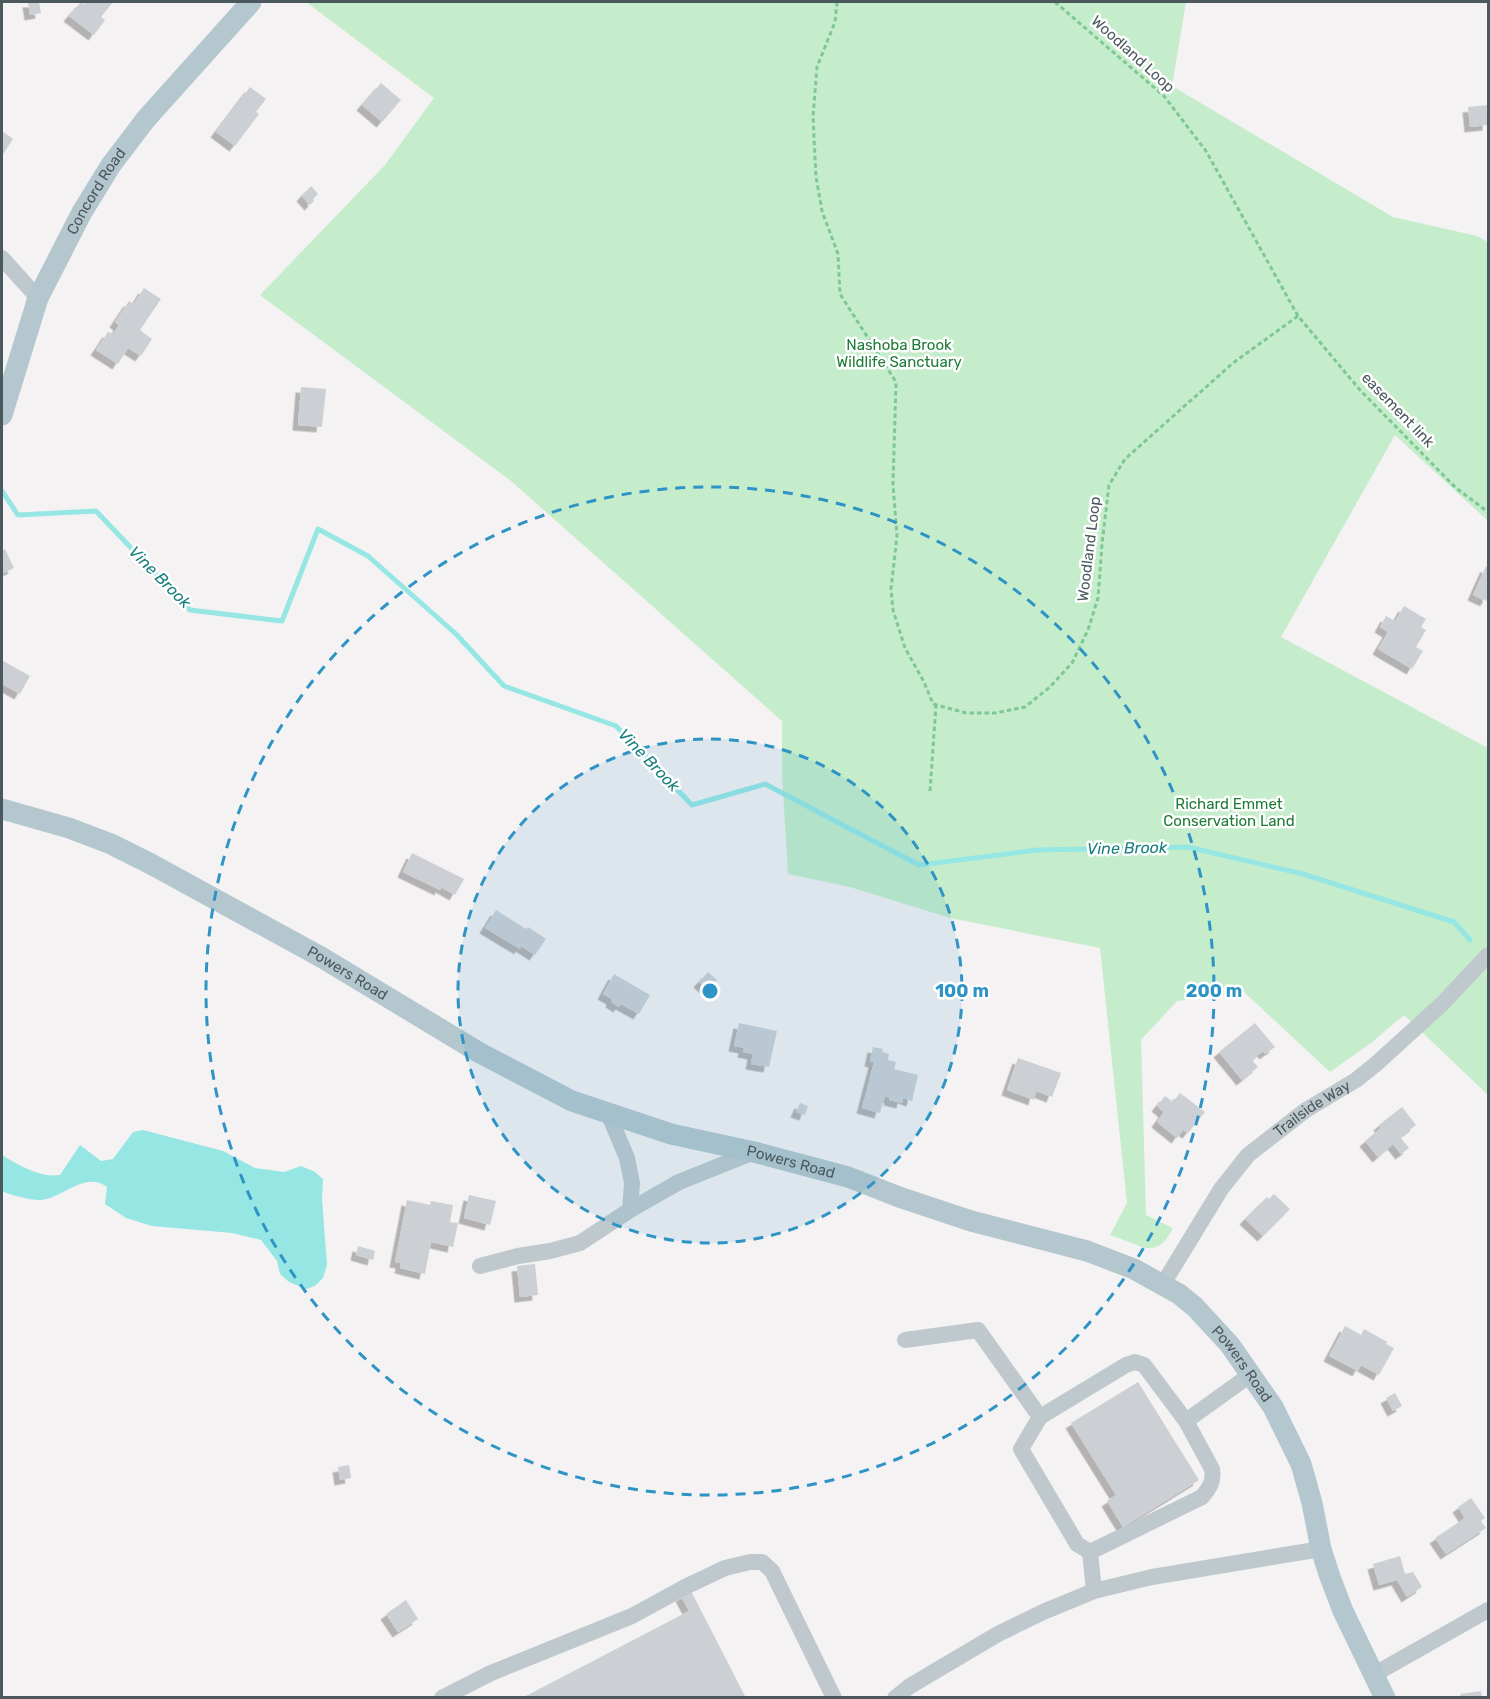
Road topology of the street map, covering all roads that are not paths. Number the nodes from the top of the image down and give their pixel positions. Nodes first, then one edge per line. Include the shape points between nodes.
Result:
1 (251, 2) edge
2 (2, 258) edge
3 (38, 298) junction
4 (2, 415) edge
5 (2, 809) edge
6 (1488, 955) edge
7 (608, 1113) junction
8 (754, 1152) junction
9 (630, 1209) junction
10 (480, 1266) dead end
11 (1163, 1284) junction
12 (905, 1340) dead end
13 (1251, 1375) junction
14 (1040, 1417) junction
15 (1186, 1421) junction
16 (1321, 1549) junction
17 (1090, 1552) junction
18 (1094, 1591) junction
19 (1488, 1610) edge
20 (1373, 1675) junction
21 (442, 1698) edge
22 (834, 1698) edge
23 (895, 1698) edge
24 (1385, 1698) edge

1 - 3 main road, Concord Road via 146,119 111,165
2 - 3 street
3 - 4 main road, Concord Road
5 - 7 main road, Powers Road via 69,828 151,864 321,957 480,1053 572,1101
6 - 11 street, Trailside Way via 1443,1003 1376,1064 1306,1110 1248,1155 1221,1189
7 - 8 main road, Powers Road via 672,1134
7 - 9 street via 627,1158 632,1183
8 - 9 street via 679,1182
8 - 11 main road, Powers Road via 848,1177 971,1221 1087,1251
9 - 10 street via 580,1243
11 - 13 main road, Powers Road via 1195,1307
12 - 14 street via 978,1330
13 - 15 street
13 - 16 main road, Powers Road via 1273,1407 1301,1464
14 - 15 street via 1135,1362 1144,1365
14 - 17 street via 1022,1449 1077,1544
15 - 17 street via 1212,1469 1210,1487 1202,1497
16 - 18 street via 1152,1577
16 - 20 main road, Powers Road via 1343,1611
17 - 18 street
18 - 23 street via 998,1634
19 - 20 street
20 - 24 main road, Powers Road
21 - 22 street via 491,1673 632,1616 725,1568 750,1562 762,1562 772,1571

